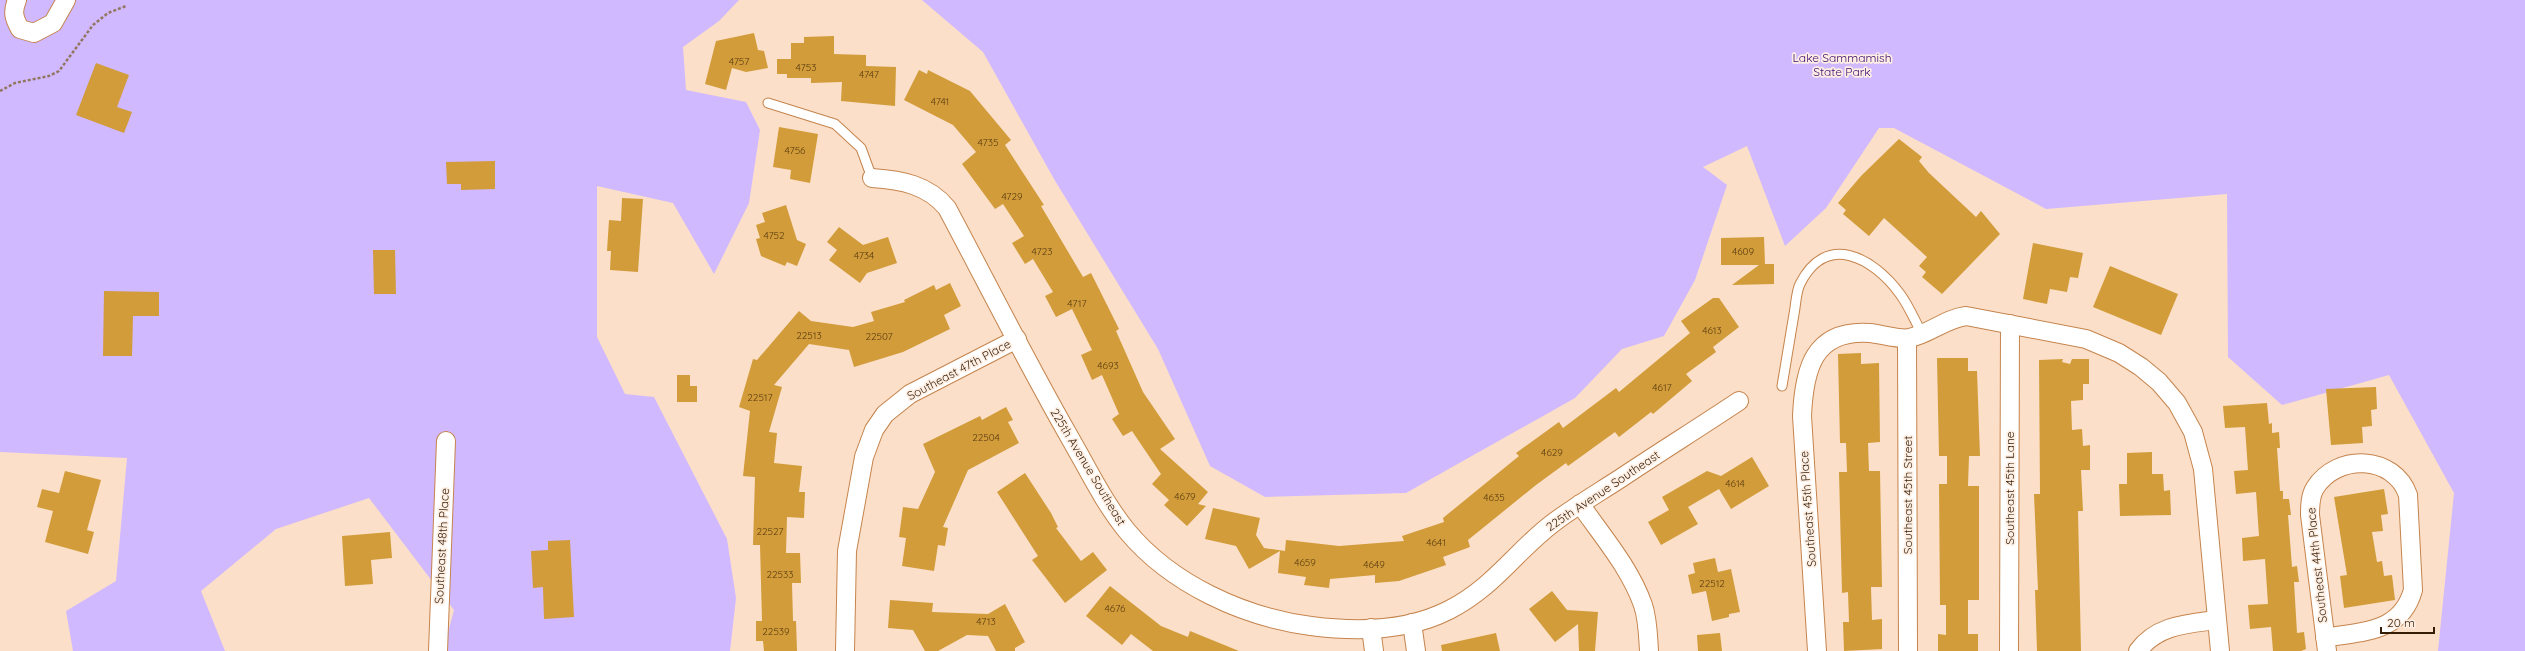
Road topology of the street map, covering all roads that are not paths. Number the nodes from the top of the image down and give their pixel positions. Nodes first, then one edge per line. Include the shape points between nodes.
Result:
1 (17, 0) edge
2 (66, 0) edge
3 (768, 103) dead end
4 (872, 178) joint
5 (2010, 324) junction
6 (1914, 336) junction
7 (1017, 339) junction
8 (1782, 386) dead end
9 (1739, 401) dead end
10 (446, 441) dead end
11 (1580, 504) junction
12 (2216, 620) junction
13 (1412, 623) junction
14 (1371, 628) junction
15 (2326, 644) edge
16 (438, 651) edge
17 (845, 651) edge
18 (1374, 651) edge
19 (1416, 651) edge
20 (1649, 651) edge
21 (1817, 651) edge
22 (1908, 651) edge
23 (2009, 651) edge
24 (2138, 651) edge
25 (2220, 651) edge

1 - 2 street via 13,8 20,29 34,33 53,23
3 - 4 lane via 835,124 861,148
4 - 7 street, 225th Avenue Southeast via 910,184 928,190 938,198 947,208
5 - 6 street via 1966,316 1951,318
5 - 12 street via 2086,339 2119,353 2159,382 2177,403 2193,432 2203,469
5 - 23 street, Southeast 45th Lane
6 - 8 lane via 1901,295 1873,266 1845,254 1831,253 1811,265 1799,285
6 - 21 street, Southeast 45th Place via 1861,333 1845,335 1830,340 1816,352 1808,368 1803,388 1802,416
6 - 22 street, Southeast 45th Street
7 - 14 street, 225th Avenue Southeast via 1050,403 1104,496 1128,531 1158,560 1195,586 1239,609 1288,623 1357,630
7 - 17 street, Southeast 47th Place via 910,394 885,414 874,430 864,456 847,551
9 - 11 street, 225th Avenue Southeast
10 - 16 street, Southeast 48th Place
11 - 13 street, 225th Avenue Southeast via 1552,524 1521,551 1498,577 1475,595 1429,620
11 - 20 street via 1628,572 1637,591 1648,625
12 - 24 street via 2161,631
12 - 25 street
13 - 14 street, 225th Avenue Southeast
13 - 19 street
14 - 18 street
15 - 15 street, Southeast 44th Place via 2310,501 2315,488 2326,475 2342,468 2373,463 2385,467 2404,484 2408,495 2413,590 2403,613 2391,623

